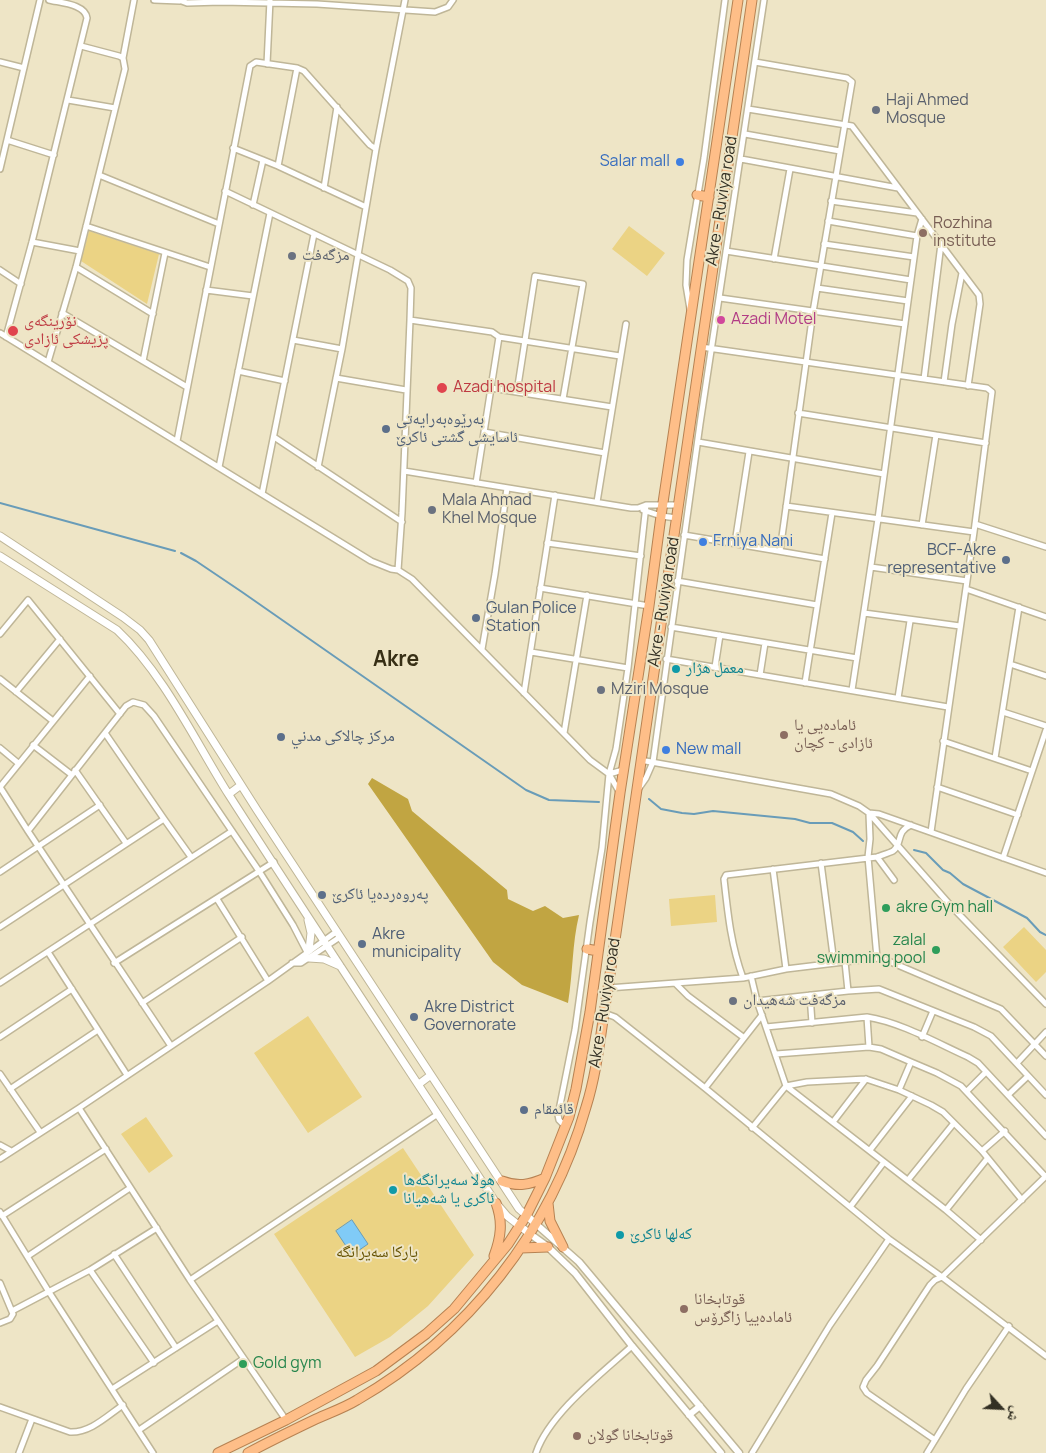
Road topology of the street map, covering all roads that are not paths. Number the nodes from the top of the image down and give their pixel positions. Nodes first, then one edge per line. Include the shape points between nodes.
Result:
1 (40, 0) edge
2 (49, 0) edge
3 (134, 0) edge
4 (154, 0) edge
5 (179, 0) edge
6 (360, 0) edge
7 (405, 0) edge
8 (453, 0) edge
9 (725, 0) edge
10 (738, 0) edge
11 (752, 0) edge
12 (764, 0) edge
13 (221, 1) edge
14 (270, 1) edge
15 (317, 2) edge
16 (360, 8) junction
17 (404, 11) junction
18 (81, 46) junction
19 (123, 58) junction
20 (0, 62) edge
21 (755, 62) junction
22 (267, 64) junction
23 (24, 68) junction
24 (296, 68) junction
25 (68, 100) junction
26 (337, 107) junction
27 (115, 108) junction
28 (748, 109) junction
29 (845, 125) junction
30 (745, 134) junction
31 (7, 140) junction
32 (233, 148) junction
33 (376, 149) junction
34 (840, 151) junction
35 (54, 155) junction
36 (741, 159) junction
37 (263, 160) junction
38 (278, 166) junction
39 (0, 169) edge
40 (790, 169) junction
41 (99, 175) junction
42 (835, 177) junction
43 (324, 188) junction
44 (898, 188) junction
45 (225, 191) junction
46 (697, 195) junction
47 (709, 197) junction
48 (831, 201) junction
49 (253, 205) junction
50 (366, 207) junction
51 (270, 213) junction
52 (917, 213) junction
53 (922, 219) junction
54 (828, 221) junction
55 (219, 224) junction
56 (86, 226) junction
57 (314, 234) junction
58 (917, 236) junction
59 (32, 242) junction
60 (824, 244) junction
61 (941, 244) junction
62 (80, 252) junction
63 (726, 252) junction
64 (165, 253) junction
65 (357, 255) junction
66 (914, 257) junction
67 (774, 259) junction
68 (76, 266) junction
69 (821, 266) junction
70 (210, 268) junction
71 (0, 270) edge
72 (962, 272) junction
73 (911, 280) junction
74 (21, 284) junction
75 (817, 288) junction
76 (206, 290) junction
77 (254, 296) junction
78 (720, 298) junction
79 (908, 301) junction
80 (813, 312) junction
81 (62, 313) junction
82 (153, 314) junction
83 (692, 315) junction
84 (410, 320) junction
85 (626, 324) dead end
86 (905, 324) junction
87 (0, 333) edge
88 (6, 337) junction
89 (499, 337) junction
90 (293, 340) junction
91 (525, 341) junction
92 (701, 347) junction
93 (342, 349) junction
94 (572, 349) junction
95 (711, 349) junction
96 (620, 356) junction
97 (143, 361) junction
98 (48, 362) junction
99 (806, 362) junction
100 (238, 371) junction
101 (898, 376) junction
102 (336, 378) junction
103 (924, 379) junction
104 (285, 381) junction
105 (944, 382) junction
106 (968, 386) junction
107 (187, 387) junction
108 (491, 388) junction
109 (406, 390) junction
110 (518, 392) junction
111 (563, 399) junction
112 (612, 407) junction
113 (798, 413) junction
114 (690, 422) junction
115 (700, 424) junction
116 (890, 428) junction
117 (484, 432) junction
118 (936, 435) junction
119 (274, 437) junction
120 (176, 441) junction
121 (698, 442) junction
122 (986, 443) junction
123 (748, 452) junction
124 (604, 453) junction
125 (792, 460) junction
126 (219, 467) junction
127 (318, 467) junction
128 (404, 471) junction
129 (884, 474) junction
130 (476, 482) junction
131 (507, 488) junction
132 (262, 494) junction
133 (555, 495) junction
134 (597, 502) junction
135 (663, 504) junction
136 (646, 505) junction
137 (679, 505) junction
138 (786, 506) junction
139 (638, 508) junction
140 (645, 512) junction
141 (832, 513) junction
142 (661, 516) junction
143 (677, 518) junction
144 (878, 519) junction
145 (402, 522) junction
146 (975, 524) junction
147 (922, 525) junction
148 (974, 532) junction
149 (684, 535) junction
150 (0, 536) edge
151 (547, 543) junction
152 (735, 543) junction
153 (1046, 547) edge
154 (780, 551) junction
155 (0, 556) edge
156 (641, 556) junction
157 (825, 559) junction
158 (871, 567) junction
159 (398, 570) junction
160 (678, 581) junction
161 (967, 581) junction
162 (540, 588) junction
163 (966, 589) junction
164 (586, 595) junction
165 (636, 603) junction
166 (818, 605) junction
167 (649, 606) junction
168 (1019, 607) junction
169 (864, 613) junction
170 (1046, 616) edge
171 (910, 620) junction
172 (960, 626) junction
173 (671, 627) junction
174 (0, 634) edge
175 (720, 635) junction
176 (60, 638) junction
177 (765, 643) junction
178 (482, 649) junction
179 (810, 651) junction
180 (531, 652) junction
181 (857, 658) junction
182 (576, 659) junction
183 (666, 659) junction
184 (1010, 664) junction
185 (715, 667) junction
186 (628, 668) junction
187 (760, 675) junction
188 (90, 676) junction
189 (1046, 676) edge
190 (0, 679) edge
191 (806, 682) junction
192 (852, 690) junction
193 (16, 692) junction
194 (524, 692) junction
195 (898, 698) junction
196 (948, 707) junction
197 (1003, 712) junction
198 (120, 714) junction
199 (53, 721) junction
200 (1046, 726) edge
201 (1046, 730) edge
202 (105, 733) junction
203 (564, 733) junction
204 (943, 741) junction
205 (34, 745) junction
206 (0, 748) edge
207 (996, 758) junction
208 (640, 760) junction
209 (653, 762) junction
210 (18, 763) junction
211 (623, 770) junction
212 (1032, 771) junction
213 (74, 773) junction
214 (609, 774) junction
215 (241, 785) junction
216 (0, 787) edge
217 (937, 787) junction
218 (636, 792) junction
219 (620, 793) junction
220 (229, 794) junction
221 (100, 805) junction
222 (869, 813) junction
223 (1018, 815) junction
224 (164, 819) junction
225 (911, 825) junction
226 (28, 831) junction
227 (232, 832) junction
228 (931, 832) junction
229 (126, 843) junction
230 (898, 845) junction
231 (38, 847) junction
232 (191, 857) junction
233 (877, 857) junction
234 (868, 858) junction
235 (1003, 858) junction
236 (274, 862) junction
237 (821, 863) junction
238 (773, 869) junction
239 (259, 871) junction
240 (0, 872) edge
241 (1046, 873) edge
242 (894, 880) dead end
243 (64, 886) junction
244 (217, 899) junction
245 (306, 912) junction
246 (90, 925) junction
247 (0, 927) edge
248 (338, 934) junction
249 (242, 937) junction
250 (326, 943) junction
251 (586, 949) junction
252 (598, 951) junction
253 (48, 952) junction
254 (308, 953) junction
255 (877, 958) junction
256 (844, 962) junction
257 (114, 963) junction
258 (834, 963) junction
259 (341, 966) junction
260 (786, 970) junction
261 (751, 976) junction
262 (743, 978) junction
263 (268, 981) junction
264 (0, 983) edge
265 (676, 984) junction
266 (608, 988) junction
267 (72, 989) junction
268 (848, 990) junction
269 (810, 995) junction
270 (757, 1001) junction
271 (142, 1003) junction
272 (1046, 1004) edge
273 (933, 1011) junction
274 (604, 1013) junction
275 (762, 1015) junction
276 (867, 1017) junction
277 (812, 1023) junction
278 (766, 1027) junction
279 (98, 1030) junction
280 (1046, 1032) edge
281 (0, 1037) edge
282 (744, 1037) junction
283 (922, 1037) junction
284 (1036, 1045) junction
285 (171, 1046) junction
286 (869, 1047) junction
287 (776, 1054) junction
288 (1046, 1056) edge
289 (911, 1062) junction
290 (1017, 1063) junction
291 (986, 1072) junction
292 (0, 1074) edge
293 (127, 1075) junction
294 (431, 1075) junction
295 (1028, 1076) junction
296 (866, 1079) junction
297 (419, 1084) junction
298 (786, 1086) junction
299 (705, 1088) junction
300 (10, 1089) junction
301 (899, 1090) junction
302 (967, 1091) junction
303 (1008, 1095) junction
304 (1046, 1095) edge
305 (912, 1096) junction
306 (79, 1108) junction
307 (438, 1114) junction
308 (833, 1122) junction
309 (954, 1123) junction
310 (566, 1126) junction
311 (752, 1128) junction
312 (1005, 1131) junction
313 (40, 1132) junction
314 (1046, 1136) edge
315 (0, 1145) edge
316 (106, 1148) junction
317 (870, 1150) junction
318 (11, 1151) junction
319 (982, 1151) junction
320 (0, 1158) edge
321 (987, 1159) junction
322 (884, 1162) junction
323 (1046, 1176) edge
324 (545, 1178) junction
325 (908, 1180) junction
326 (502, 1182) junction
327 (130, 1188) junction
328 (1022, 1200) junction
329 (548, 1202) junction
330 (496, 1203) junction
331 (850, 1207) junction
332 (946, 1210) junction
333 (1, 1214) edge
334 (526, 1216) junction
335 (536, 1224) junction
336 (520, 1226) junction
337 (157, 1228) junction
338 (530, 1234) junction
339 (889, 1239) junction
340 (981, 1240) junction
341 (548, 1247) junction
342 (562, 1247) junction
343 (521, 1248) junction
344 (114, 1254) junction
345 (28, 1256) junction
346 (491, 1264) junction
347 (90, 1270) junction
348 (942, 1277) junction
349 (190, 1280) junction
350 (0, 1283) edge
351 (49, 1292) junction
352 (12, 1310) junction
353 (218, 1321) junction
354 (0, 1323) edge
355 (1009, 1326) junction
356 (632, 1346) junction
357 (176, 1348) junction
358 (1046, 1356) edge
359 (243, 1359) junction
360 (154, 1363) junction
361 (112, 1389) junction
362 (123, 1405) junction
363 (700, 1406) junction
364 (0, 1407) edge
365 (689, 1415) junction
366 (32, 1419) junction
367 (286, 1420) junction
368 (139, 1430) junction
369 (935, 1440) junction
370 (19, 1453) edge
371 (153, 1453) edge
372 (218, 1453) edge
373 (248, 1453) edge
374 (536, 1453) edge
375 (721, 1453) edge
376 (739, 1453) edge
377 (752, 1453) edge
378 (927, 1453) edge

1 - 23 street
2 - 18 street via 85,12 87,18
3 - 19 street
4 - 5 street
5 - 13 street via 187,3
6 - 16 street
7 - 17 street
8 - 17 street via 442,10
9 - 46 street
10 - 47 highway, Akre - Ruviya road
11 - 92 highway, Akre - Ruviya road
12 - 21 street
13 - 14 street
14 - 15 street
14 - 22 street
15 - 16 street
16 - 17 street
17 - 33 street
18 - 19 street
18 - 25 street
19 - 27 street via 124,69
20 - 23 street
21 - 28 street
21 - 29 street via 849,79 852,84
22 - 24 street
22 - 32 street via 256,62 250,66
23 - 31 street
24 - 26 street via 308,74
24 - 38 street
25 - 27 street
25 - 35 street
26 - 33 street
26 - 43 street
27 - 41 street
28 - 29 street
28 - 30 street
29 - 34 street
29 - 44 street via 852,126
30 - 34 street
30 - 36 street
31 - 35 street
31 - 39 street
32 - 37 street
32 - 45 street
33 - 50 street
34 - 42 street
35 - 59 street
36 - 40 street
36 - 63 street
37 - 38 street
37 - 49 street
38 - 43 street
40 - 42 street
40 - 67 street
41 - 55 street
41 - 56 street
42 - 44 street
42 - 48 street
43 - 50 street
44 - 52 street
45 - 49 street
45 - 55 street
46 - 47 highway
46 - 83 street via 686,277 686,294
47 - 83 highway, Akre - Ruviya road
48 - 52 street
48 - 54 street
49 - 51 street
50 - 65 street
51 - 57 street
51 - 77 street
52 - 53 street
53 - 58 street
53 - 61 street
54 - 58 street
54 - 60 street
55 - 70 street
56 - 62 street
56 - 64 street
57 - 65 street
57 - 90 street
58 - 66 street
59 - 62 street
59 - 74 street
60 - 66 street
60 - 69 street
61 - 72 street
61 - 103 street
62 - 68 street
63 - 67 street
63 - 78 street
64 - 70 street
64 - 82 street
65 - 84 street via 408,281 411,288
65 - 93 street
66 - 73 street
67 - 69 street
68 - 81 street
68 - 82 street
69 - 73 street
69 - 75 street
70 - 76 street
71 - 74 street
72 - 105 street
72 - 106 street via 980,301
73 - 79 street
74 - 88 street
75 - 79 street
75 - 80 street
76 - 77 street
76 - 107 street
77 - 100 street
78 - 80 street
78 - 95 street
79 - 86 street
80 - 86 street
80 - 99 street
81 - 97 street
81 - 98 street
82 - 97 street
83 - 135 highway, Akre - Ruviya road
84 - 89 street via 492,332
84 - 109 street
85 - 96 street
86 - 101 street
87 - 88 street
88 - 98 street
89 - 91 street
89 - 108 street
90 - 93 street
90 - 104 street
91 - 94 street
91 - 94 street via 535,276 584,284
91 - 110 street
92 - 95 street
92 - 114 highway, Akre - Ruviya road
93 - 102 street
94 - 96 street
94 - 111 street
95 - 99 street
95 - 115 street
96 - 112 street
97 - 107 street
98 - 120 street
99 - 101 street
99 - 113 street
100 - 104 street
100 - 126 street
101 - 103 street
101 - 116 street
102 - 109 street
102 - 127 street
103 - 105 street
104 - 119 street
105 - 106 street
106 - 122 street via 987,388 992,392
107 - 120 street
108 - 110 street
108 - 117 street
109 - 128 street
110 - 111 street
111 - 112 street
112 - 124 street
113 - 116 street
113 - 125 street
114 - 115 highway
114 - 137 highway, Akre - Ruviya road
115 - 121 street
116 - 118 street
116 - 129 street
117 - 124 street
117 - 130 street
118 - 122 street
118 - 147 street
119 - 127 street
119 - 132 street
120 - 126 street
121 - 123 street
121 - 149 street
122 - 146 street
123 - 125 street
123 - 152 street
124 - 134 street
125 - 129 street
125 - 138 street
126 - 132 street
127 - 145 street
128 - 130 street
128 - 145 street
129 - 144 street
130 - 131 street
131 - 133 street
131 - 178 street
132 - 159 street via 371,561
133 - 134 street
133 - 151 street
134 - 139 street
135 - 136 street
135 - 137 street
135 - 142 highway, Akre - Ruviya road
136 - 139 street
136 - 140 street
137 - 143 highway, Akre - Ruviya road
138 - 141 street
138 - 154 street
139 - 140 street
140 - 142 street
140 - 156 street
141 - 144 street
141 - 157 street
142 - 143 street
142 - 167 highway, Akre - Ruviya road
143 - 208 highway, Akre - Ruviya road
144 - 147 street
144 - 158 street
145 - 159 street
146 - 148 street
146 - 153 street
147 - 148 street
148 - 161 street
149 - 152 street
149 - 160 street
150 - 215 main road via 140,630
151 - 156 street
151 - 162 street
152 - 154 street
154 - 157 street
155 - 220 main road via 117,630 132,645 156,676
156 - 165 street
157 - 166 street
158 - 161 street
158 - 169 street
159 - 178 street via 412,579
160 - 166 street
160 - 173 street
161 - 163 street
162 - 164 street
162 - 180 street
163 - 168 street
163 - 172 street
164 - 165 street
164 - 182 street
165 - 167 street
165 - 186 street
166 - 179 street
167 - 211 highway, Akre - Ruviya road
168 - 170 street
168 - 184 street
169 - 171 street
169 - 181 street
171 - 172 street
171 - 195 street
172 - 196 street
173 - 175 street
173 - 183 street
174 - 176 street via 28,600
175 - 177 street
175 - 185 street
176 - 188 street
176 - 193 street
177 - 179 street
177 - 187 street
178 - 194 street
179 - 181 street
179 - 191 street
180 - 182 street
180 - 194 street
181 - 192 street
182 - 186 street
182 - 203 street
183 - 185 street
183 - 209 street
184 - 189 street
184 - 197 street
185 - 187 street
186 - 214 street
187 - 191 street
188 - 198 street
188 - 199 street
190 - 193 street
191 - 192 street
192 - 195 street
193 - 199 street
194 - 203 street
195 - 196 street
196 - 204 street
197 - 200 street
197 - 207 street
198 - 202 street
198 - 227 street via 133,702 149,710
199 - 205 street
201 - 212 street
202 - 213 street
202 - 224 street
203 - 214 street
204 - 207 street
204 - 217 street
205 - 210 street
205 - 213 street
206 - 210 street
207 - 212 street
208 - 209 street
208 - 218 highway, Akre - Ruviya road
209 - 218 street
209 - 222 street via 830,794
210 - 216 street
211 - 214 street
211 - 219 highway, Akre - Ruviya road
212 - 223 street
213 - 221 street
213 - 226 street
214 - 219 street
214 - 251 street via 602,848
215 - 220 main road
215 - 248 main road
216 - 226 street
217 - 223 street
217 - 228 street
218 - 266 highway, Akre - Ruviya road
219 - 252 highway, Akre - Ruviya road
220 - 236 main road
221 - 229 street
221 - 231 street
222 - 225 street
222 - 230 street
222 - 234 street
223 - 235 street
224 - 229 street
224 - 232 street
225 - 228 street
225 - 230 street via 900,834
226 - 231 street
227 - 232 street
227 - 239 street
228 - 235 street
229 - 243 street
230 - 233 street via 893,851
230 - 272 street
231 - 240 street
231 - 243 street
232 - 246 street
233 - 234 street
233 - 242 street
234 - 237 street
234 - 255 street
235 - 241 street
236 - 239 street
236 - 245 main road
237 - 238 street
237 - 258 street
238 - 260 street
238 - 262 street via 724,877 734,952
239 - 244 street
239 - 254 street
243 - 246 street
243 - 247 street
244 - 249 street
244 - 257 street
245 - 250 main road
245 - 254 main road via 310,933
246 - 253 street
246 - 257 street
248 - 250 street
248 - 294 main road
249 - 263 street
249 - 271 street
250 - 254 street
250 - 259 main road
251 - 252 highway
251 - 310 street via 575,1030 558,1115
252 - 310 highway, Akre - Ruviya road via 581,1062
253 - 264 street
253 - 267 street
254 - 259 main road
254 - 263 street via 300,963 292,963
255 - 256 street
255 - 284 street via 1001,1009
256 - 258 street
256 - 268 street
257 - 271 street
258 - 260 street
259 - 297 main road
260 - 261 street
261 - 262 street
261 - 270 street
262 - 265 street
263 - 285 street
265 - 266 street
265 - 282 street
266 - 274 highway, Akre - Ruviya road
267 - 279 street
267 - 281 street
268 - 269 street
268 - 273 street via 879,989
269 - 270 street
269 - 277 street
270 - 275 street
271 - 285 street
273 - 283 street
273 - 290 street via 990,1036
274 - 299 street via 615,1017
274 - 329 highway, Akre - Ruviya road via 586,1107 573,1147
275 - 278 street
275 - 282 street
276 - 277 street
276 - 283 street via 880,1019
276 - 286 street
277 - 278 street
278 - 287 street
279 - 293 street
279 - 300 street
280 - 284 street
282 - 299 street
283 - 291 street via 968,1057
284 - 288 street
284 - 290 street
285 - 293 street
286 - 287 street
286 - 289 street
287 - 298 street
289 - 301 street
289 - 302 street
290 - 295 street
291 - 302 street
291 - 303 street
292 - 300 street
293 - 306 street
294 - 297 main road
294 - 326 main road
295 - 303 street
295 - 304 street
296 - 298 street
296 - 301 street
296 - 308 street
297 - 307 main road
298 - 308 street
298 - 311 street
299 - 311 street
300 - 313 street
301 - 305 street
302 - 312 street
303 - 314 street
305 - 309 street via 943,1112
305 - 317 street
306 - 313 street
306 - 316 street
307 - 330 main road
307 - 349 street
308 - 317 street
309 - 319 street
309 - 325 street
310 - 324 highway, Akre - Ruviya road
311 - 331 street
312 - 319 street
312 - 323 street
313 - 318 street
315 - 318 street
316 - 327 street
316 - 333 street
317 - 322 street
318 - 320 street
319 - 321 street
321 - 328 street
321 - 332 street
322 - 325 street
322 - 331 street
323 - 328 street
324 - 326 highway via 522,1186
324 - 334 highway, Akre - Ruviya road
325 - 332 street
326 - 334 main road
327 - 337 street
327 - 345 street
328 - 340 street
329 - 335 highway, Akre - Ruviya road
329 - 342 highway via 550,1221
330 - 336 main road
330 - 346 highway via 501,1232
331 - 339 street
332 - 340 street
333 - 345 street
334 - 335 main road
334 - 336 highway, Akre - Ruviya road
335 - 338 highway, Akre - Ruviya road
335 - 342 street
336 - 338 main road
336 - 346 highway, Akre - Ruviya road
337 - 344 street
337 - 349 street
338 - 341 street
338 - 343 highway, Akre - Ruviya road
339 - 348 street
339 - 377 street via 830,1325
340 - 348 street
341 - 343 highway
341 - 356 street via 575,1273
342 - 363 street via 579,1262
343 - 373 highway, Akre - Ruviya road via 498,1280 438,1343 406,1368 356,1401
344 - 347 street
344 - 357 street
345 - 351 street
346 - 367 highway, Akre - Ruviya road via 454,1309 413,1344 376,1371
347 - 351 street
347 - 360 street
348 - 355 street
348 - 369 street via 930,1285 863,1387
349 - 353 street
350 - 352 street
351 - 352 street
351 - 361 street
352 - 354 street via 10,1319
353 - 357 street
353 - 359 street
355 - 358 street
355 - 369 street
356 - 365 street
356 - 374 street via 564,1408 539,1443
357 - 360 street
359 - 367 street
359 - 368 street
360 - 361 street
361 - 362 street
362 - 366 street via 91,1428 77,1432
362 - 368 street
363 - 365 street
363 - 376 street
364 - 366 street
365 - 375 street
366 - 370 street
367 - 372 highway, Akre - Ruviya road
368 - 371 street
369 - 378 street

